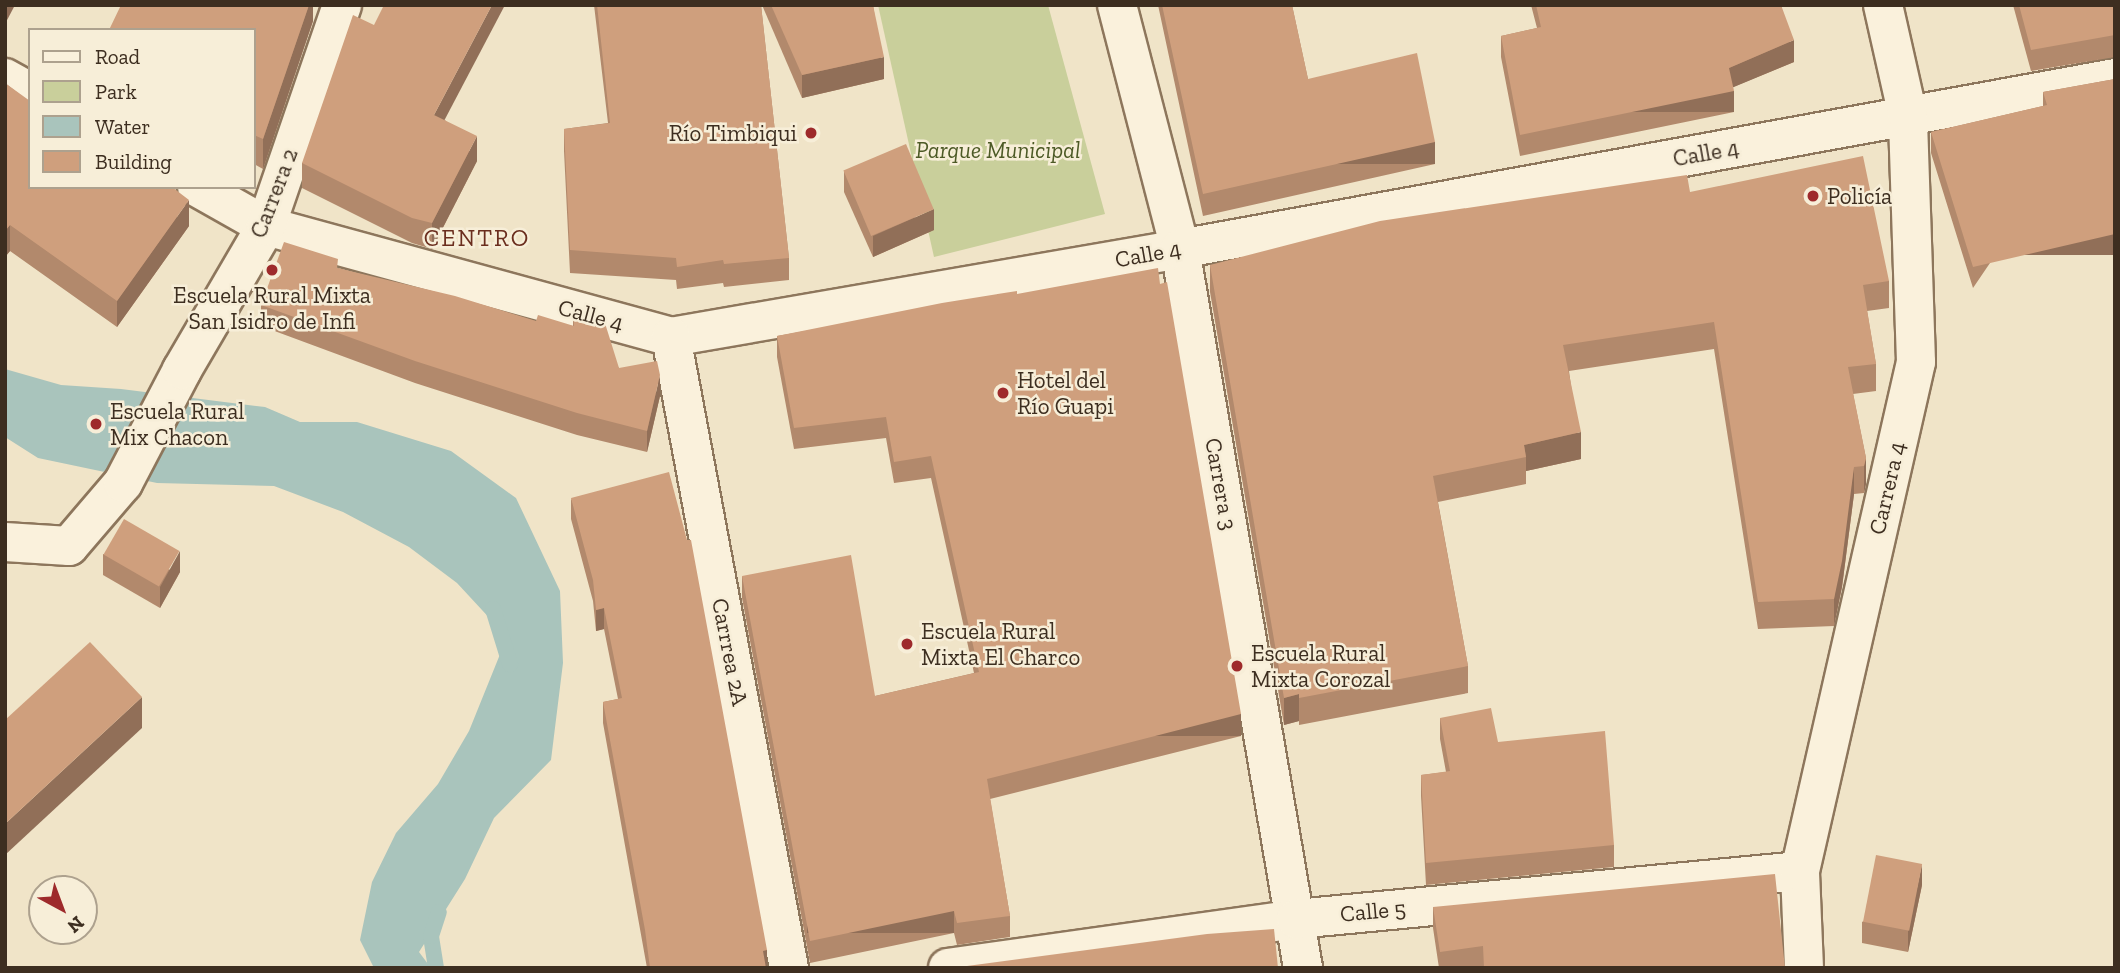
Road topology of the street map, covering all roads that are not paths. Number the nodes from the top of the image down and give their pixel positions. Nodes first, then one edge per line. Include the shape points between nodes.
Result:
1 (342, 5) edge
2 (1116, 5) edge
3 (1883, 5) edge
4 (5, 78) edge
5 (2115, 78) edge
6 (28, 91) edge
7 (1908, 116) junction
8 (200, 189) edge
9 (265, 226) junction
10 (1180, 249) junction
11 (671, 337) junction
12 (5, 542) edge
13 (1800, 871) junction
14 (1296, 919) junction
15 (789, 968) edge
16 (948, 968) edge
17 (1303, 968) edge
18 (1804, 968) edge

1 - 9 street, Carrera 2
2 - 10 street, Carrera 3
3 - 7 street, Carrera 4
4 - 6 street
5 - 7 street, Calle 4
7 - 10 street, Calle 4
7 - 13 street, Carrera 4 via 1916,362
8 - 9 street, Calle 4
9 - 11 street, Calle 4
9 - 12 street, Carrera 2 via 123,483 69,546
10 - 11 street, Calle 4
10 - 14 street, Carrera 3
11 - 15 street, Carrrea 2A
13 - 14 street, Calle 5
13 - 18 street, Carrera 4
14 - 16 street, Calle 5
14 - 17 street, Carrera 3

